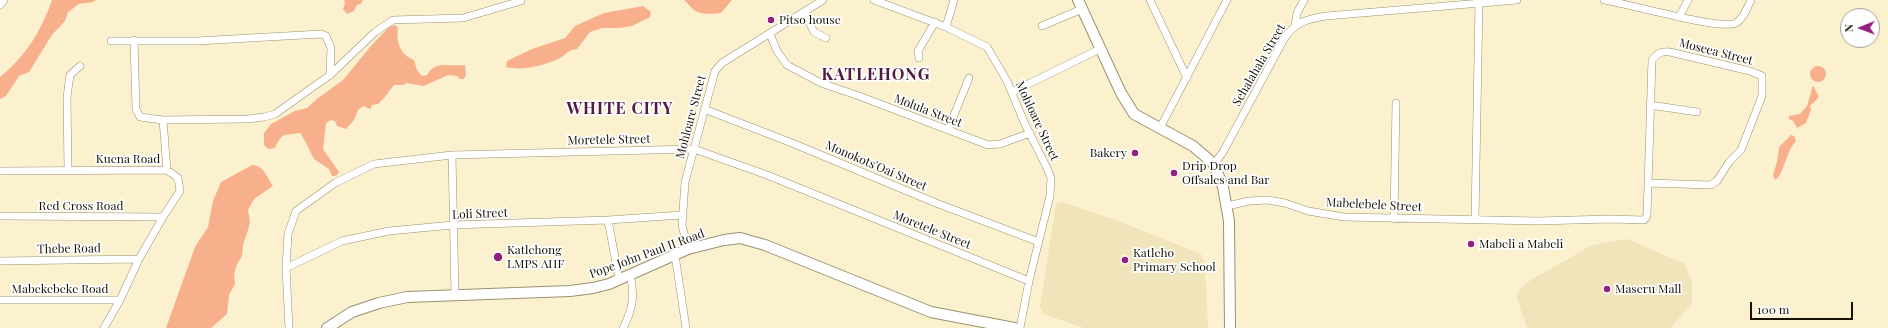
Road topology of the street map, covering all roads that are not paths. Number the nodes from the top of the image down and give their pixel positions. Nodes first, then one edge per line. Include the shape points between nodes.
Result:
1 (4, 0) edge
2 (823, 0) edge
3 (874, 0) edge
4 (954, 0) edge
5 (1150, 0) edge
6 (1227, 0) edge
7 (1304, 0) edge
8 (1517, 0) edge
9 (1604, 0) edge
10 (1688, 0) edge
11 (1751, 0) edge
12 (521, 1) dead end
13 (1478, 3) junction
14 (1080, 4) edge
15 (0, 5) edge
16 (804, 12) junction
17 (1679, 17) junction
18 (935, 22) junction
19 (1042, 26) dead end
20 (1295, 26) junction
21 (946, 27) junction
22 (770, 34) junction
23 (826, 38) dead end
24 (134, 40) junction
25 (111, 41) dead end
26 (1100, 49) junction
27 (919, 58) dead end
28 (80, 66) dead end
29 (330, 75) junction
30 (968, 78) dead end
31 (1188, 78) junction
32 (1012, 92) junction
33 (1396, 103) dead end
34 (1650, 106) junction
35 (704, 109) junction
36 (1697, 112) dead end
37 (163, 120) junction
38 (1160, 128) junction
39 (948, 130) junction
40 (1030, 133) junction
41 (694, 149) junction
42 (452, 155) junction
43 (1214, 164) junction
44 (68, 170) junction
45 (167, 170) junction
46 (0, 171) edge
47 (1648, 183) junction
48 (1227, 206) junction
49 (682, 215) junction
50 (0, 216) edge
51 (163, 217) junction
52 (1394, 219) junction
53 (1475, 219) junction
54 (608, 220) junction
55 (453, 225) junction
56 (1039, 242) junction
57 (688, 250) junction
58 (675, 255) junction
59 (139, 259) junction
60 (0, 261) edge
61 (286, 268) junction
62 (630, 274) junction
63 (619, 279) junction
64 (1029, 281) junction
65 (455, 294) junction
66 (0, 300) edge
67 (120, 300) junction
68 (981, 325) edge
69 (104, 328) edge
70 (289, 328) edge
71 (327, 328) edge
72 (624, 328) edge
73 (686, 328) edge
74 (1014, 328) edge
75 (1020, 328) edge
76 (1230, 328) edge

1 - 15 street
2 - 16 street, Mohloare Street
3 - 18 street, Mohloare Street
4 - 21 street
5 - 31 street
6 - 31 street
7 - 20 street via 1297,13
8 - 13 street, Sehalahala Street
9 - 17 street
10 - 17 street
11 - 17 street via 1742,18 1735,24
12 - 29 street via 463,18 393,20 376,32
13 - 20 street, Sehalahala Street via 1309,18
13 - 53 street
14 - 19 street
14 - 26 main road
16 - 22 street, Mohloare Street
16 - 23 street via 814,32
18 - 21 street, Mohloare Street
18 - 27 street via 918,51
20 - 43 street, Sehalahala Street via 1284,39
21 - 32 street, Mohloare Street via 987,47
22 - 35 street, Mohloare Street via 715,71
22 - 39 street, Molula Street via 777,51 787,65 821,83
24 - 25 street
24 - 29 street via 197,41 321,34 326,36 331,48
24 - 37 street via 136,109 140,117
26 - 32 street
26 - 38 main road via 1134,114
28 - 44 street via 70,75 67,97
29 - 37 street via 275,114 264,117
30 - 39 street
31 - 38 street
32 - 40 street, Mohloare Street
33 - 52 street
34 - 36 street
34 - 47 street, Moseea Street
34 - 47 street, Moseea Street via 1652,60 1664,51 1762,76 1762,96 1741,150 1729,162 1717,181 1711,185
35 - 41 street, Mohloare Street
35 - 56 street, Monokots'Oai Street
37 - 45 street
38 - 43 main road via 1193,146
39 - 40 street, Molula Street via 988,145 1000,144
40 - 56 street, Mohloare Street via 1051,178 1050,196
41 - 42 street, Moretele Street
41 - 49 street, Mohloare Street via 685,182
41 - 64 street, Moretele Street via 767,175
42 - 55 street
42 - 61 street, Moretele Street via 374,164 335,183 296,211 288,234
43 - 48 main road
44 - 45 street, Kuena Road
44 - 46 street, Kuena Road
45 - 51 street, Kuena Road via 178,178 180,191
47 - 53 street, Mabelebele Street via 1647,216 1644,220
48 - 52 street, Mabelebele Street via 1267,200 1327,214
48 - 76 main road via 1230,243
49 - 54 street, Loli Street
49 - 57 street, Mohloare Street
50 - 51 street, Red Cross Road
51 - 59 street, Kuena Road
52 - 53 street, Mabelebele Street
54 - 55 street, Loli Street
54 - 63 street
55 - 61 street, Loli Street via 389,231 342,241
55 - 65 street
56 - 64 street, Mohloare Street
57 - 58 main road, Pope John Paul II Road
57 - 68 main road, Pope John Paul II Road via 732,238 751,240 931,312
58 - 62 main road, Pope John Paul II Road
58 - 73 street
59 - 60 street, Thebe Road
59 - 67 street, Kuena Road
61 - 70 street, Moretele Street
62 - 63 main road, Pope John Paul II Road
62 - 72 street via 633,302
63 - 65 main road, Pope John Paul II Road via 593,288 570,291
64 - 75 street, Mohloare Street
65 - 71 main road, Pope John Paul II Road via 407,297 379,303 352,312
66 - 67 street, Mabekebeke Road
67 - 69 street, Kuena Road
68 - 74 main road, Pope John Paul II Road

